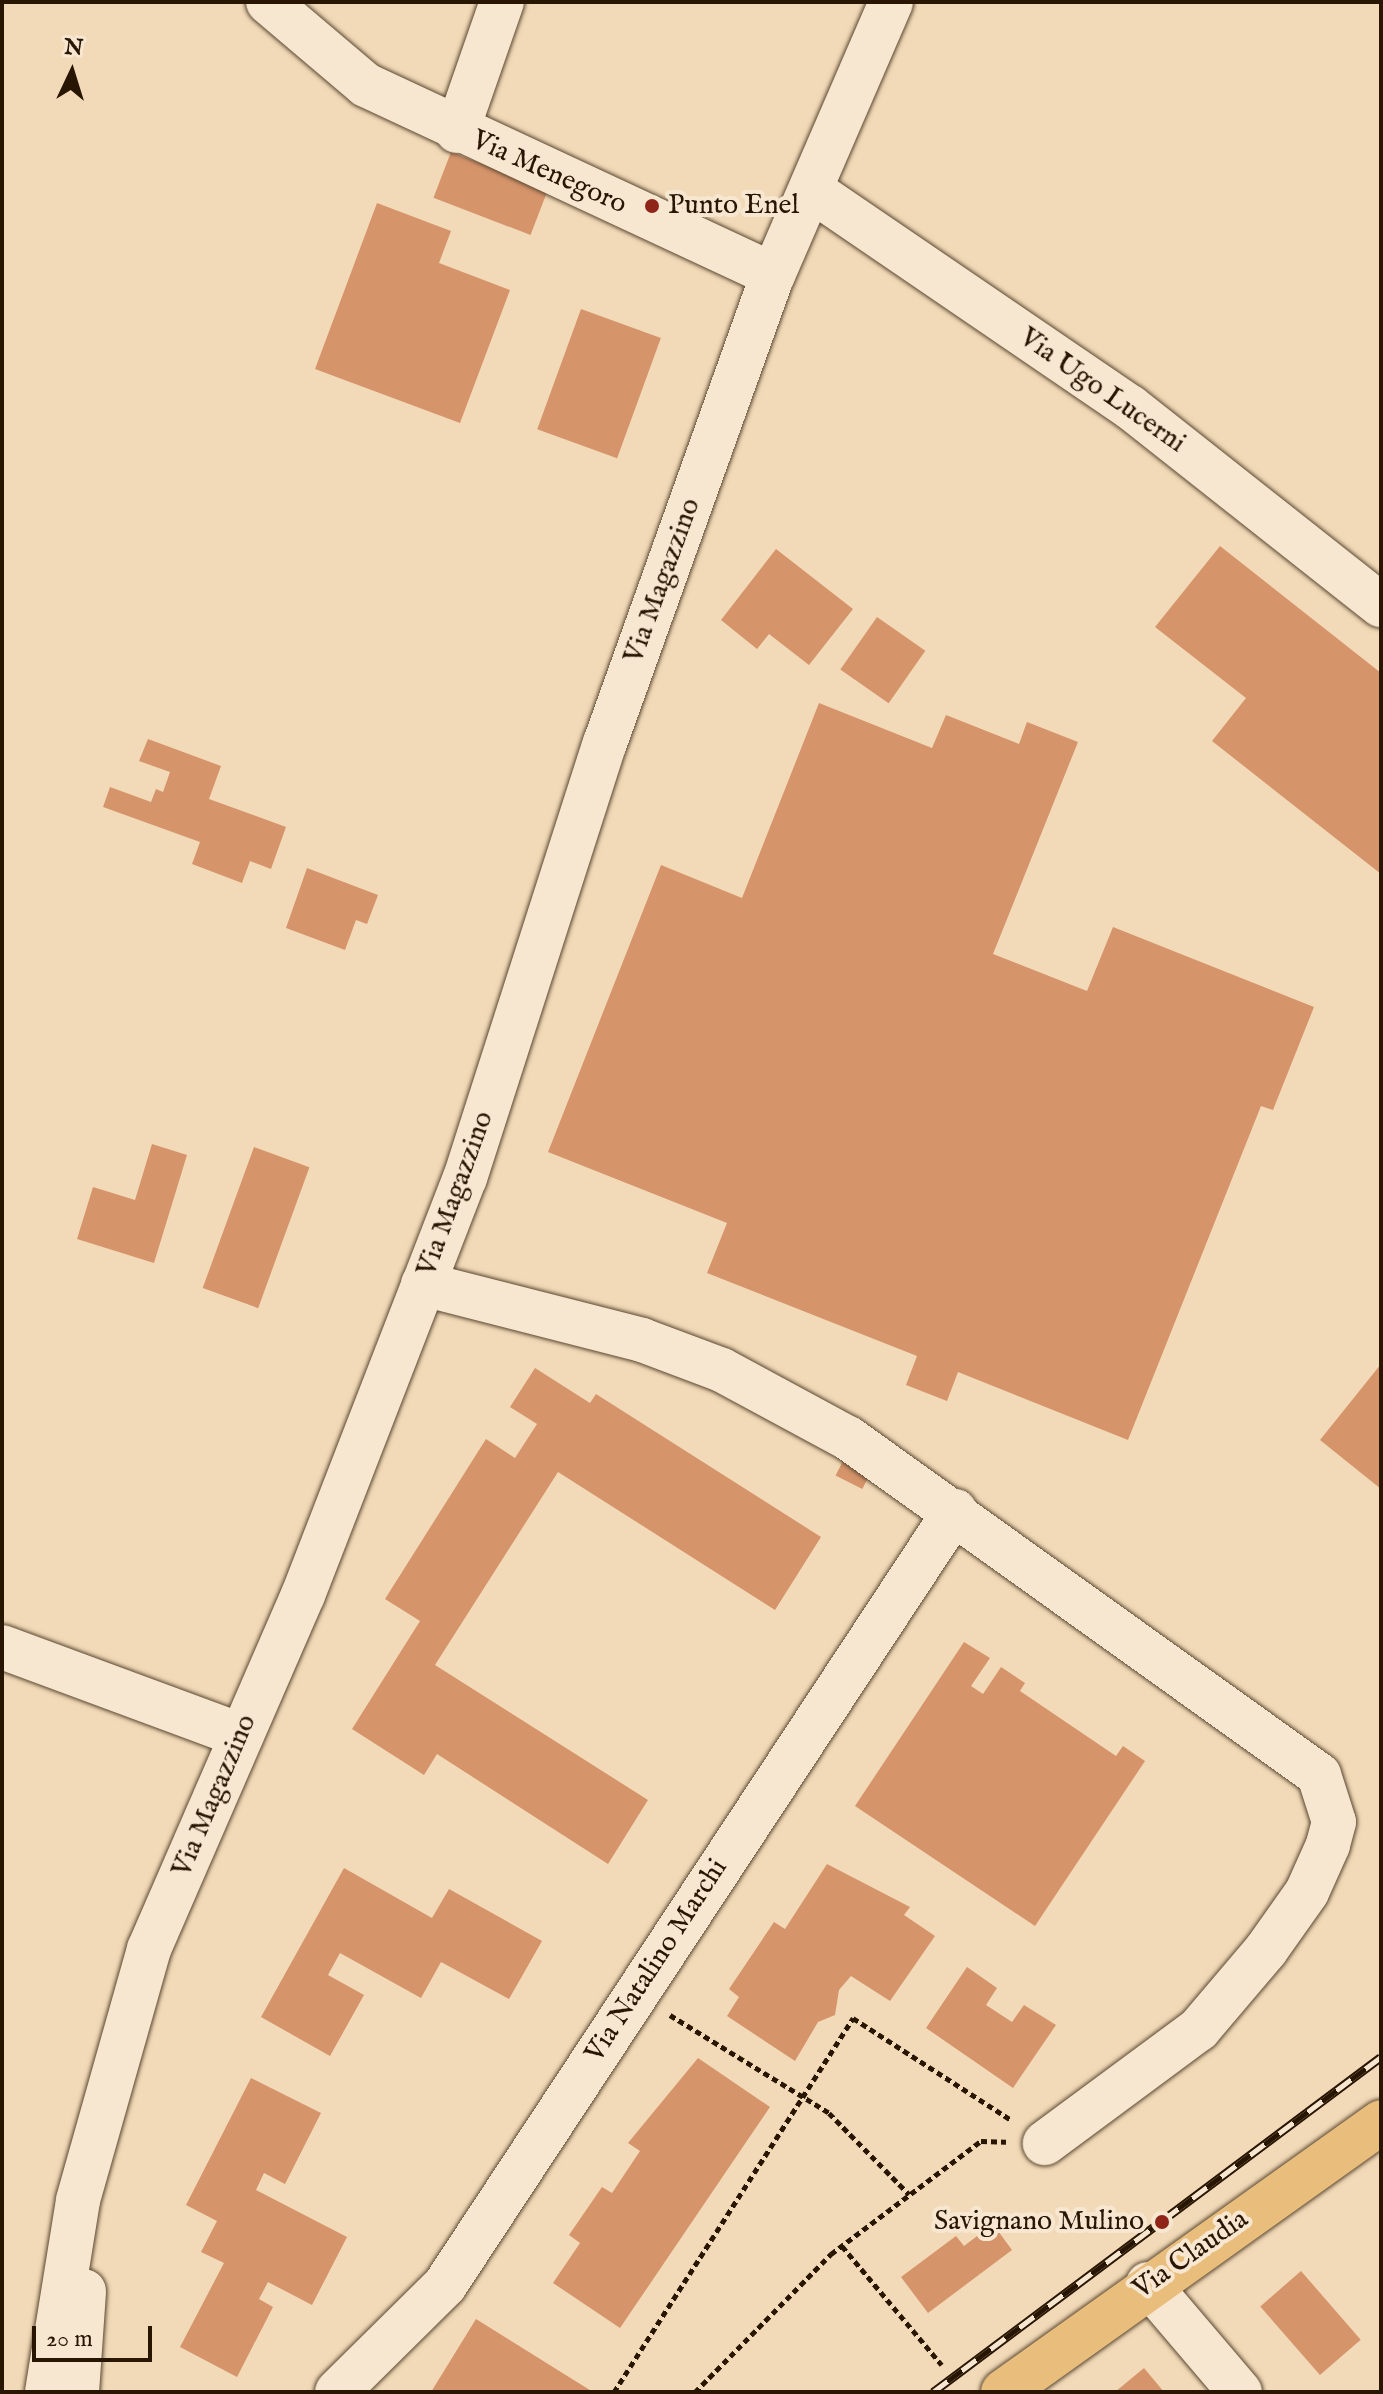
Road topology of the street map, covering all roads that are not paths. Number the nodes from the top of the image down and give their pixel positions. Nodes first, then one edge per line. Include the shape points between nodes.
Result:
1 (268, 2) edge
2 (502, 2) edge
3 (891, 2) edge
4 (457, 131) junction
5 (813, 191) junction
6 (773, 275) junction
7 (1381, 605) edge
8 (423, 1284) junction
9 (955, 1511) junction
10 (2, 1647) edge
11 (240, 1735) junction
12 (108, 2096) junction
13 (1381, 2122) edge
14 (1045, 2143) road end
15 (1148, 2284) junction
16 (47, 2392) edge
17 (77, 2392) edge
18 (337, 2392) edge
19 (1003, 2392) edge
20 (1240, 2392) edge

1 - 4 street, Via Menegoro via 366,85
2 - 4 street, Via Menegoro
3 - 5 street, Via Magazzino
4 - 6 street, Via Menegoro
5 - 6 street, Via Magazzino
5 - 7 street, Via Ugo Lucerni via 1130,407
6 - 8 street, Via Magazzino
8 - 9 street via 475,1303 642,1340 722,1370 848,1438
8 - 11 street, Via Magazzino
9 - 14 street via 1292,1750 1319,1775 1334,1822 1307,1892 1199,2029
9 - 18 street, Via Natalino Marchi via 445,2285
10 - 11 street
11 - 12 street, Via Magazzino via 149,1949
12 - 16 street, Via Magazzino via 78,2200
12 - 17 street via 74,2367
13 - 15 main road, Via Claudia
15 - 19 main road, Via Claudia
15 - 20 street

